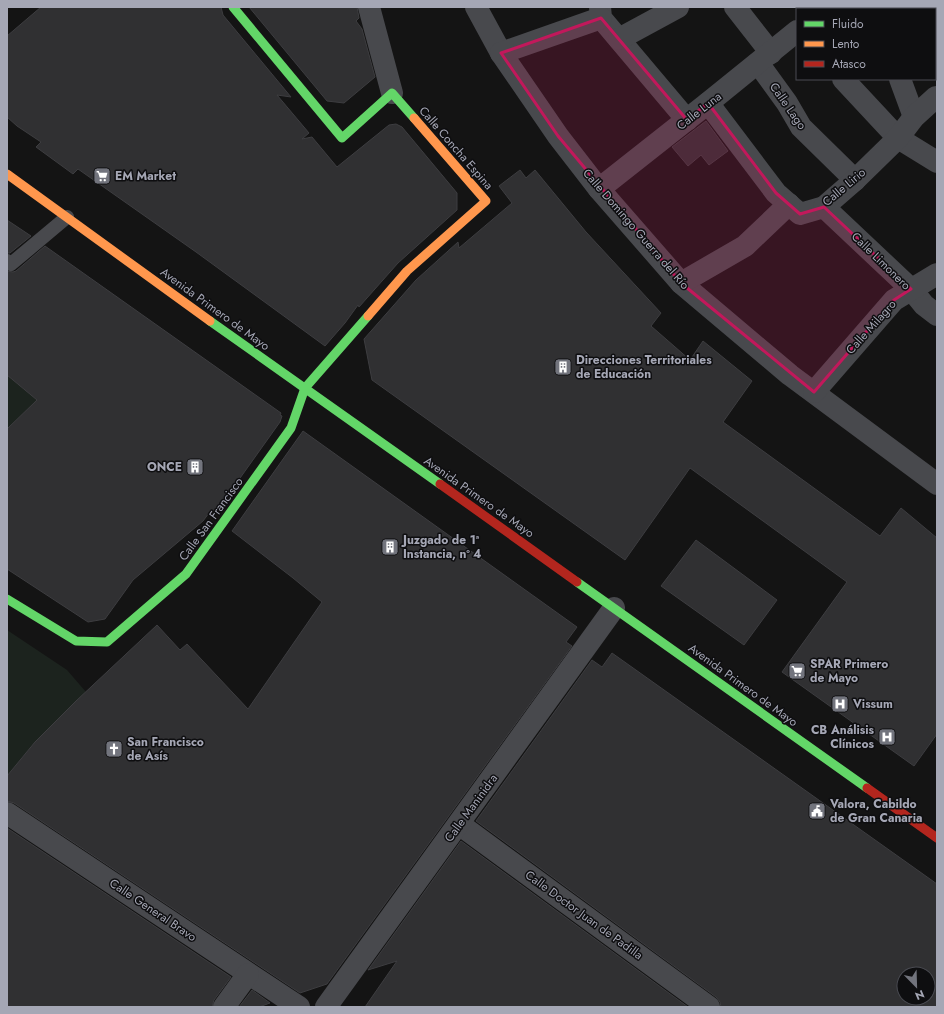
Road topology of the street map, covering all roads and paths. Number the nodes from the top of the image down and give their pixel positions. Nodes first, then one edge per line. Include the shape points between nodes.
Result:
1 (233, 7) edge
2 (369, 7) edge
3 (476, 7) edge
4 (678, 7) edge
5 (735, 7) edge
6 (600, 12) edge
7 (796, 32) edge
8 (619, 39) junction
9 (501, 53) junction
10 (765, 58) junction
11 (844, 80) edge
12 (900, 80) edge
13 (392, 93) junction
14 (936, 97) edge
15 (708, 103) junction
16 (914, 117) junction
17 (687, 120) junction
18 (898, 138) junction
19 (937, 162) edge
20 (7, 174) edge
21 (854, 180) junction
22 (599, 189) junction
23 (789, 204) junction
24 (824, 206) junction
25 (67, 217) junction
26 (7, 261) edge
27 (937, 274) edge
28 (681, 283) junction
29 (911, 289) junction
30 (937, 315) edge
31 (305, 388) junction
32 (814, 392) junction
33 (937, 484) edge
34 (7, 599) edge
35 (614, 608) junction
36 (7, 813) edge
37 (459, 824) junction
38 (937, 838) edge
39 (248, 974) junction
40 (224, 1007) edge
41 (299, 1007) edge
42 (326, 1007) edge
43 (709, 1007) edge

1 - 13 street via 342,138
2 - 13 street
3 - 9 street, Calle Domingo Guerra del Río
4 - 8 street
5 - 10 street, Calle Lago
6 - 8 street
6 - 9 street
7 - 10 street, Calle Luna
8 - 17 street
9 - 22 street, Calle Domingo Guerra del Río via 558,136
10 - 15 street, Calle Luna
10 - 21 street, Calle Lago via 801,127
11 - 18 street
12 - 16 street
13 - 31 street, Calle Concha Espina via 486,201 407,271
14 - 16 street, Calle Lirio
15 - 17 street, Calle Luna
15 - 23 street via 776,193
16 - 18 street, Calle Lirio
17 - 22 street, Calle Luna
18 - 19 street
18 - 21 street, Calle Lirio
20 - 25 street, Avenida Primero de Mayo
21 - 24 street, Calle Lirio
22 - 28 street, Calle Domingo Guerra del Río
23 - 24 street, Calle Lirio via 800,214
23 - 28 street via 744,246
24 - 29 street, Calle Limonero
25 - 26 lane via 12,264
25 - 31 street, Avenida Primero de Mayo
27 - 29 street, Calle Milagro
28 - 32 street, Calle Domingo Guerra del Río via 790,375
29 - 30 street, Calle Limonero via 924,305
29 - 32 street, Calle Milagro via 894,300
31 - 34 street, Calle San Francisco via 291,428 186,574 107,642 76,641
31 - 35 street, Avenida Primero de Mayo
32 - 33 street, Calle Domingo Guerra del Río
35 - 37 street, Calle Maninidra
35 - 38 street, Avenida Primero de Mayo
36 - 39 street, Calle General Bravo
37 - 42 street, Calle Maninidra
37 - 43 street, Calle Doctor Juan de Padilla
39 - 40 street
39 - 41 street, Calle General Bravo

